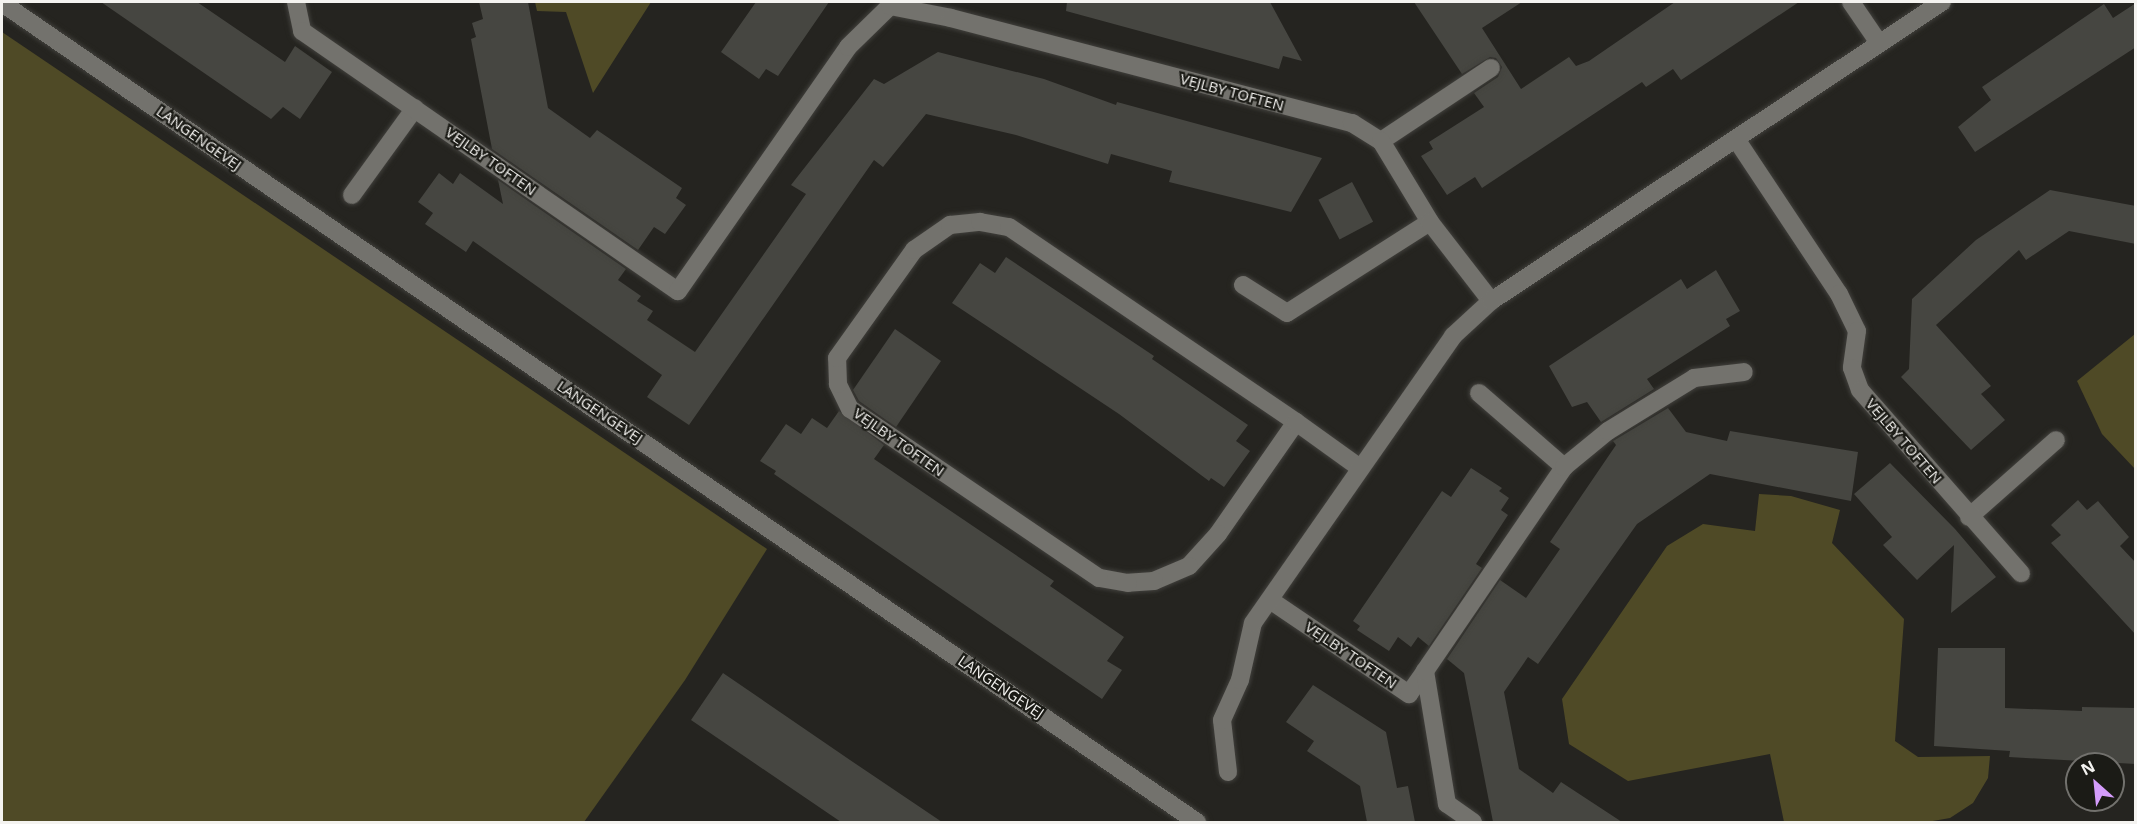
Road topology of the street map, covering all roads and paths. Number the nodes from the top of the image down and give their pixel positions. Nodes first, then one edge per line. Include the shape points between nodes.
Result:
1 (296, 2) edge
2 (1851, 2) edge
3 (1942, 2) edge
4 (2, 3) edge
5 (889, 4) edge
6 (1879, 43) junction
7 (1491, 68) dead end
8 (416, 108) junction
9 (1736, 139) junction
10 (1381, 141) junction
11 (352, 195) dead end
12 (1430, 222) junction
13 (1244, 285) dead end
14 (1491, 301) junction
15 (1744, 372) dead end
16 (1479, 393) dead end
17 (1296, 422) junction
18 (2056, 440) dead end
19 (1564, 467) junction
20 (1360, 468) junction
21 (1969, 517) junction
22 (2021, 573) dead end
23 (1270, 600) junction
24 (1425, 671) junction
25 (1228, 772) dead end
26 (1197, 822) edge
27 (1473, 822) edge

1 - 8 street, VEJLBY TOFTEN via 302,31
2 - 6 street
3 - 6 street
4 - 26 street, LANGENGEVEJ
5 - 8 street, VEJLBY TOFTEN via 848,47 678,291
5 - 10 street, VEJLBY TOFTEN via 1352,123
6 - 9 street
7 - 10 street
8 - 11 street
9 - 14 street
9 - 21 street, VEJLBY TOFTEN via 1839,294 1857,331 1851,368 1860,390
10 - 12 street, VEJLBY TOFTEN
12 - 13 street via 1287,313
12 - 14 street, VEJLBY TOFTEN
14 - 20 street via 1453,336
15 - 19 street, VEJLBY TOFTEN via 1694,378 1608,431
16 - 19 street
17 - 17 street, VEJLBY TOFTEN via 1009,226 980,222 950,225 914,250 837,358 838,384 850,409 1099,578 1128,583 1154,581 1189,566 1218,534
17 - 20 street, VEJLBY TOFTEN
18 - 21 street
19 - 24 street, VEJLBY TOFTEN
20 - 23 street
21 - 22 street, VEJLBY TOFTEN
23 - 24 street, VEJLBY TOFTEN via 1408,694
23 - 25 street via 1253,623 1240,680 1222,720
24 - 27 street via 1447,804

